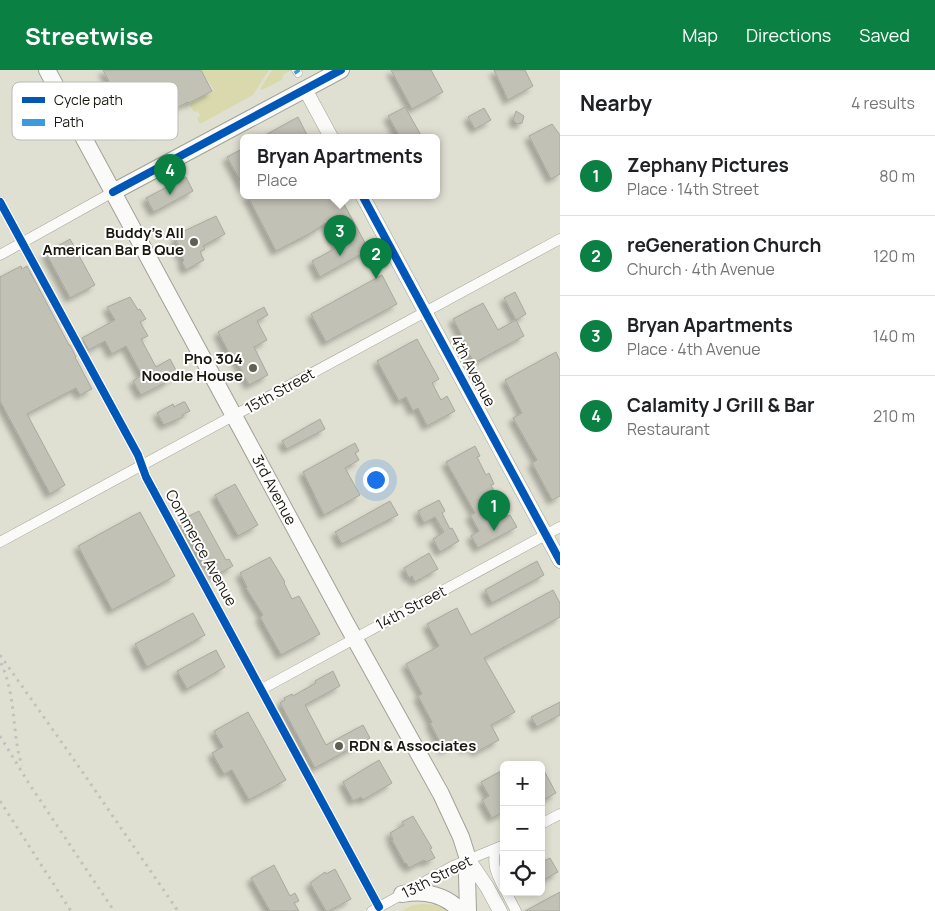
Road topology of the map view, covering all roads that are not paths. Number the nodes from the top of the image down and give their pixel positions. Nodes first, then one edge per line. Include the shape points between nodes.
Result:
1 (47, 70) edge
2 (341, 70) edge
3 (53, 82) edge
4 (305, 89) junction
5 (329, 134) edge
6 (85, 140) edge
7 (113, 192) junction
8 (364, 199) edge
9 (0, 202) edge
10 (560, 239) edge
11 (22, 243) junction
12 (0, 255) edge
13 (426, 312) junction
14 (234, 416) junction
15 (142, 467) junction
16 (560, 527) edge
17 (546, 535) junction
18 (0, 542) edge
19 (560, 560) edge
20 (355, 638) junction
21 (262, 689) junction
22 (560, 814) edge
23 (545, 822) edge
24 (500, 847) edge
25 (468, 859) junction
26 (500, 881) edge
27 (402, 894) junction
28 (508, 896) edge
29 (375, 909) edge
30 (461, 911) edge
31 (468, 911) edge
32 (500, 911) edge
33 (516, 911) edge

1 - 3 main road, 3rd Avenue
2 - 4 main road
4 - 5 street
4 - 7 main road
6 - 7 main road, 3rd Avenue
7 - 11 street
7 - 14 main road, 3rd Avenue
8 - 13 street, 4th Avenue
9 - 11 street, Commerce Avenue
10 - 13 street, 15th Street
11 - 12 street
11 - 15 street, Commerce Avenue via 134,446
13 - 14 street, 15th Street
13 - 17 street, 4th Avenue
14 - 15 street, 15th Street
14 - 20 main road, 3rd Avenue
15 - 18 street, 15th Street
15 - 21 street, Commerce Avenue
16 - 17 street, 14th Street
17 - 19 street, 4th Avenue
17 - 20 street, 14th Street
20 - 21 street, 14th Street
20 - 25 main road, 3rd Avenue via 441,794
21 - 29 street, Commerce Avenue
22 - 23 street
24 - 25 street, 13th Street
24 - 26 street via 493,859
25 - 27 street, 13th Street
25 - 31 main road
25 - 32 street, 3rd Avenue
27 - 29 street, 13th Street
27 - 30 main road via 433,893
28 - 33 street

